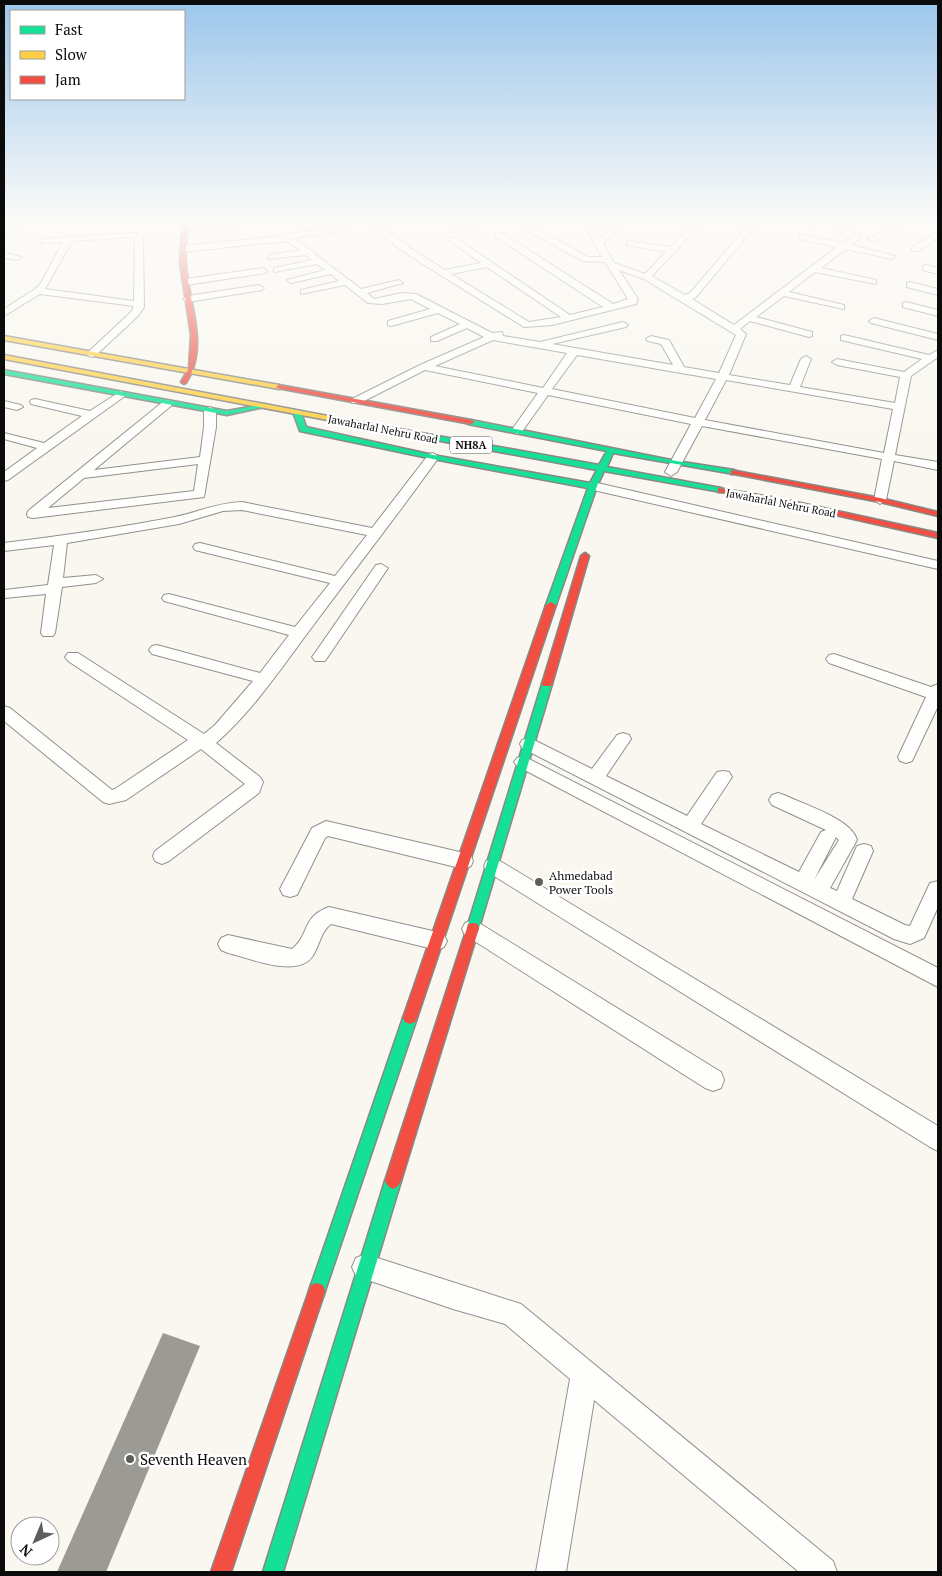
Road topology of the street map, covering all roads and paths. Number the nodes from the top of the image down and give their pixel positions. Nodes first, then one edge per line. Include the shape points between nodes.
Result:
1 (28, 298) edge
2 (89, 298) edge
3 (140, 298) edge
4 (195, 298) edge
5 (368, 298) edge
6 (396, 298) edge
7 (414, 298) edge
8 (483, 298) edge
9 (539, 298) edge
10 (596, 298) edge
11 (632, 298) edge
12 (688, 298) edge
13 (777, 298) edge
14 (802, 298) edge
15 (188, 299) joint
16 (685, 299) joint
17 (140, 304) junction
18 (906, 305) dead end
19 (841, 307) dead end
20 (612, 308) junction
21 (440, 310) junction
22 (4, 313) edge
23 (938, 313) edge
24 (569, 318) junction
25 (749, 318) junction
26 (874, 321) dead end
27 (391, 323) dead end
28 (468, 324) junction
29 (527, 325) junction
30 (623, 325) dead end
31 (734, 330) junction
32 (809, 334) dead end
33 (492, 337) junction
34 (938, 337) edge
35 (4, 338) edge
36 (844, 338) dead end
37 (434, 339) dead end
38 (651, 339) dead end
39 (537, 345) junction
40 (4, 349) edge
41 (574, 351) junction
42 (90, 354) junction
43 (4, 357) edge
44 (806, 359) dead end
45 (934, 359) edge
46 (838, 362) dead end
47 (424, 367) junction
48 (680, 369) junction
49 (4, 372) edge
50 (906, 375) junction
51 (722, 376) junction
52 (187, 377) junction
53 (794, 389) junction
54 (544, 391) junction
55 (121, 394) junction
56 (356, 401) junction
57 (35, 402) dead end
58 (168, 403) junction
59 (4, 404) edge
60 (265, 406) junction
61 (17, 407) dead end
62 (899, 407) junction
63 (210, 410) junction
64 (296, 412) junction
65 (92, 415) junction
66 (698, 422) junction
67 (517, 431) junction
68 (4, 436) edge
69 (46, 447) junction
70 (433, 457) junction
71 (889, 457) junction
72 (605, 459) junction
73 (205, 460) junction
74 (620, 462) junction
75 (938, 466) edge
76 (674, 467) junction
77 (79, 475) junction
78 (5, 476) edge
79 (593, 486) junction
80 (607, 494) junction
81 (880, 500) junction
82 (938, 514) edge
83 (938, 525) edge
84 (375, 533) junction
85 (938, 536) edge
86 (61, 540) junction
87 (590, 541) dead end
88 (4, 547) edge
89 (200, 547) dead end
90 (938, 565) edge
91 (381, 568) dead end
92 (96, 579) dead end
93 (339, 581) junction
94 (55, 586) junction
95 (4, 594) edge
96 (327, 597) junction
97 (169, 598) dead end
98 (357, 604) junction
99 (48, 633) dead end
100 (299, 633) junction
101 (157, 650) dead end
102 (73, 657) dead end
103 (320, 657) dead end
104 (834, 659) dead end
105 (264, 679) junction
106 (937, 690) edge
107 (4, 712) edge
108 (623, 739) dead end
109 (203, 741) junction
110 (526, 753) junction
111 (906, 757) dead end
112 (722, 777) dead end
113 (595, 778) junction
114 (778, 800) dead end
115 (690, 826) junction
116 (828, 837) dead end
117 (864, 851) dead end
118 (162, 856) dead end
119 (464, 861) junction
120 (493, 866) junction
121 (811, 887) junction
122 (290, 889) dead end
123 (938, 889) edge
124 (841, 903) junction
125 (472, 929) junction
126 (437, 941) junction
127 (228, 944) dead end
128 (938, 978) edge
129 (712, 1080) dead end
130 (938, 1139) edge
131 (365, 1266) junction
132 (585, 1373) junction
133 (220, 1572) edge
134 (273, 1572) edge
135 (551, 1572) edge
136 (822, 1572) edge

1 - 22 street
2 - 17 street
3 - 17 street
4 - 15 street
5 - 6 street via 374,302
7 - 21 street
8 - 29 street
9 - 24 street
10 - 20 street
11 - 20 street via 630,304
12 - 16 street
13 - 25 street
14 - 19 street
15 - 52 street via 194,335 192,368
16 - 31 street
17 - 42 street via 135,314
18 - 23 street
20 - 24 street
21 - 27 street
21 - 28 street
24 - 29 street
25 - 31 street
25 - 32 street
26 - 34 street
28 - 33 street
28 - 37 street
29 - 33 street
30 - 39 street
31 - 51 street via 740,334
33 - 39 street
33 - 47 street
35 - 42 street
36 - 45 street
38 - 48 street via 665,342
39 - 41 street
40 - 52 street, Jawaharlal Nehru Road / NH8A
41 - 48 street
41 - 54 street
42 - 52 street
43 - 60 street, Jawaharlal Nehru Road / NH8A
44 - 53 street
45 - 50 street
46 - 50 street
47 - 54 street
47 - 56 street
48 - 51 street
49 - 55 street
50 - 62 street
51 - 53 street
51 - 66 street
52 - 56 street
52 - 72 street, Jawaharlal Nehru Road / NH8A
53 - 62 street
54 - 66 street
54 - 67 street
55 - 58 street
55 - 65 street
56 - 67 street
57 - 65 street
58 - 63 street
58 - 77 street
59 - 61 street
60 - 63 street via 227,413
60 - 64 street, Jawaharlal Nehru Road / NH8A
62 - 71 street
63 - 73 street
64 - 70 street via 303,429
64 - 72 street, Jawaharlal Nehru Road / NH8A
65 - 69 street
66 - 71 street
66 - 76 street
67 - 72 street
68 - 69 street
69 - 78 street
70 - 79 street
70 - 84 street
71 - 75 street
71 - 81 street
72 - 74 street, Jawaharlal Nehru Road / NH8A
72 - 74 street
72 - 79 street
73 - 77 street
73 - 77 street via 200,494 32,514
74 - 76 street, Jawaharlal Nehru Road / NH8A
74 - 80 street
74 - 85 street, Jawaharlal Nehru Road / NH8A
76 - 81 street via 747,474
76 - 83 street, Jawaharlal Nehru Road / NH8A
79 - 80 street
79 - 119 street via 498,752
80 - 90 street
81 - 82 street
84 - 86 street via 242,506 222,507 179,520
84 - 93 street
86 - 88 street
86 - 94 street
87 - 110 street
89 - 93 street
91 - 98 street
92 - 94 street
93 - 96 street
94 - 95 street
94 - 99 street
96 - 98 street
96 - 100 street
97 - 100 street
98 - 103 street
100 - 105 street
101 - 105 street
102 - 109 street
104 - 106 street
105 - 109 street via 221,729
106 - 111 street
107 - 109 street via 109,797 120,795
108 - 113 street
109 - 118 street via 252,779 255,785
110 - 113 street
110 - 120 street
110 - 128 street
112 - 115 street
113 - 115 street
114 - 121 street via 838,828 847,836 848,840
115 - 121 street
116 - 121 street
117 - 124 street
119 - 122 street via 326,828 318,833
119 - 126 street
120 - 125 street
120 - 130 street
121 - 124 street
123 - 124 street via 917,932 910,935
125 - 129 street
125 - 131 street
126 - 127 street via 329,915 319,921 305,952 296,959
126 - 133 street
131 - 132 street via 512,1313
131 - 134 street
132 - 135 street
132 - 136 street

